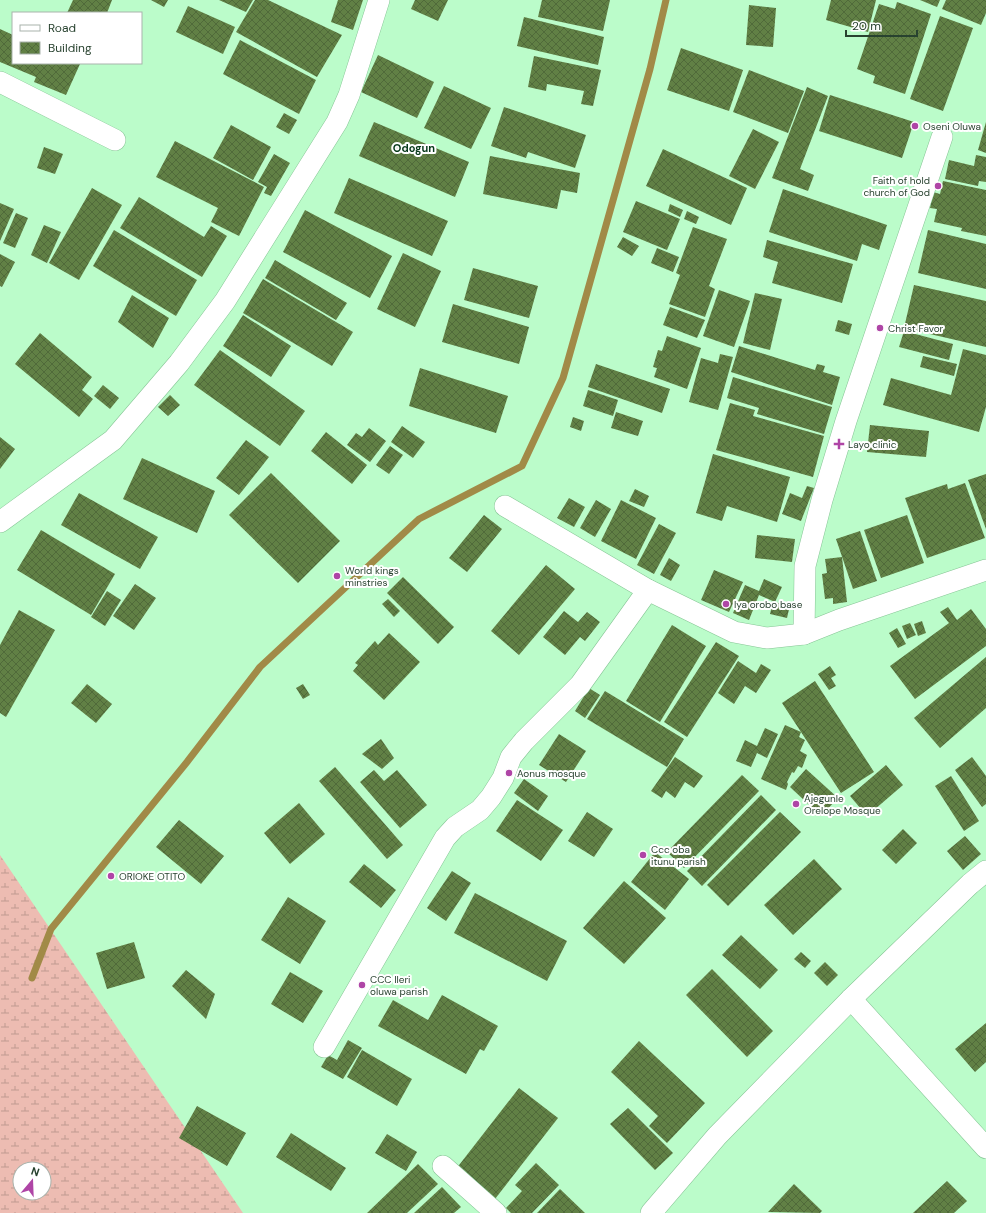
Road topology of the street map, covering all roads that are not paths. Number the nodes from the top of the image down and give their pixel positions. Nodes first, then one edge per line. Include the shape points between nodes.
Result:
1 (378, 0) edge
2 (0, 82) edge
3 (942, 137) dead end
4 (115, 140) dead end
5 (505, 506) dead end
6 (0, 522) edge
7 (985, 573) edge
8 (648, 590) junction
9 (804, 634) junction
10 (986, 871) edge
11 (851, 999) junction
12 (324, 1047) dead end
13 (986, 1148) edge
14 (443, 1166) dead end
15 (496, 1213) edge
16 (651, 1213) edge

1 - 6 street via 349,94 337,122 225,301 179,363 113,440
2 - 4 street
3 - 9 street via 844,427 822,500 805,566
5 - 8 street
7 - 9 street via 839,620
8 - 9 street via 734,632 767,638
8 - 12 street via 580,685 524,740 511,757 503,778 491,797 480,810 455,827 445,838
10 - 11 street
11 - 13 street
11 - 16 street via 717,1136
14 - 15 street

